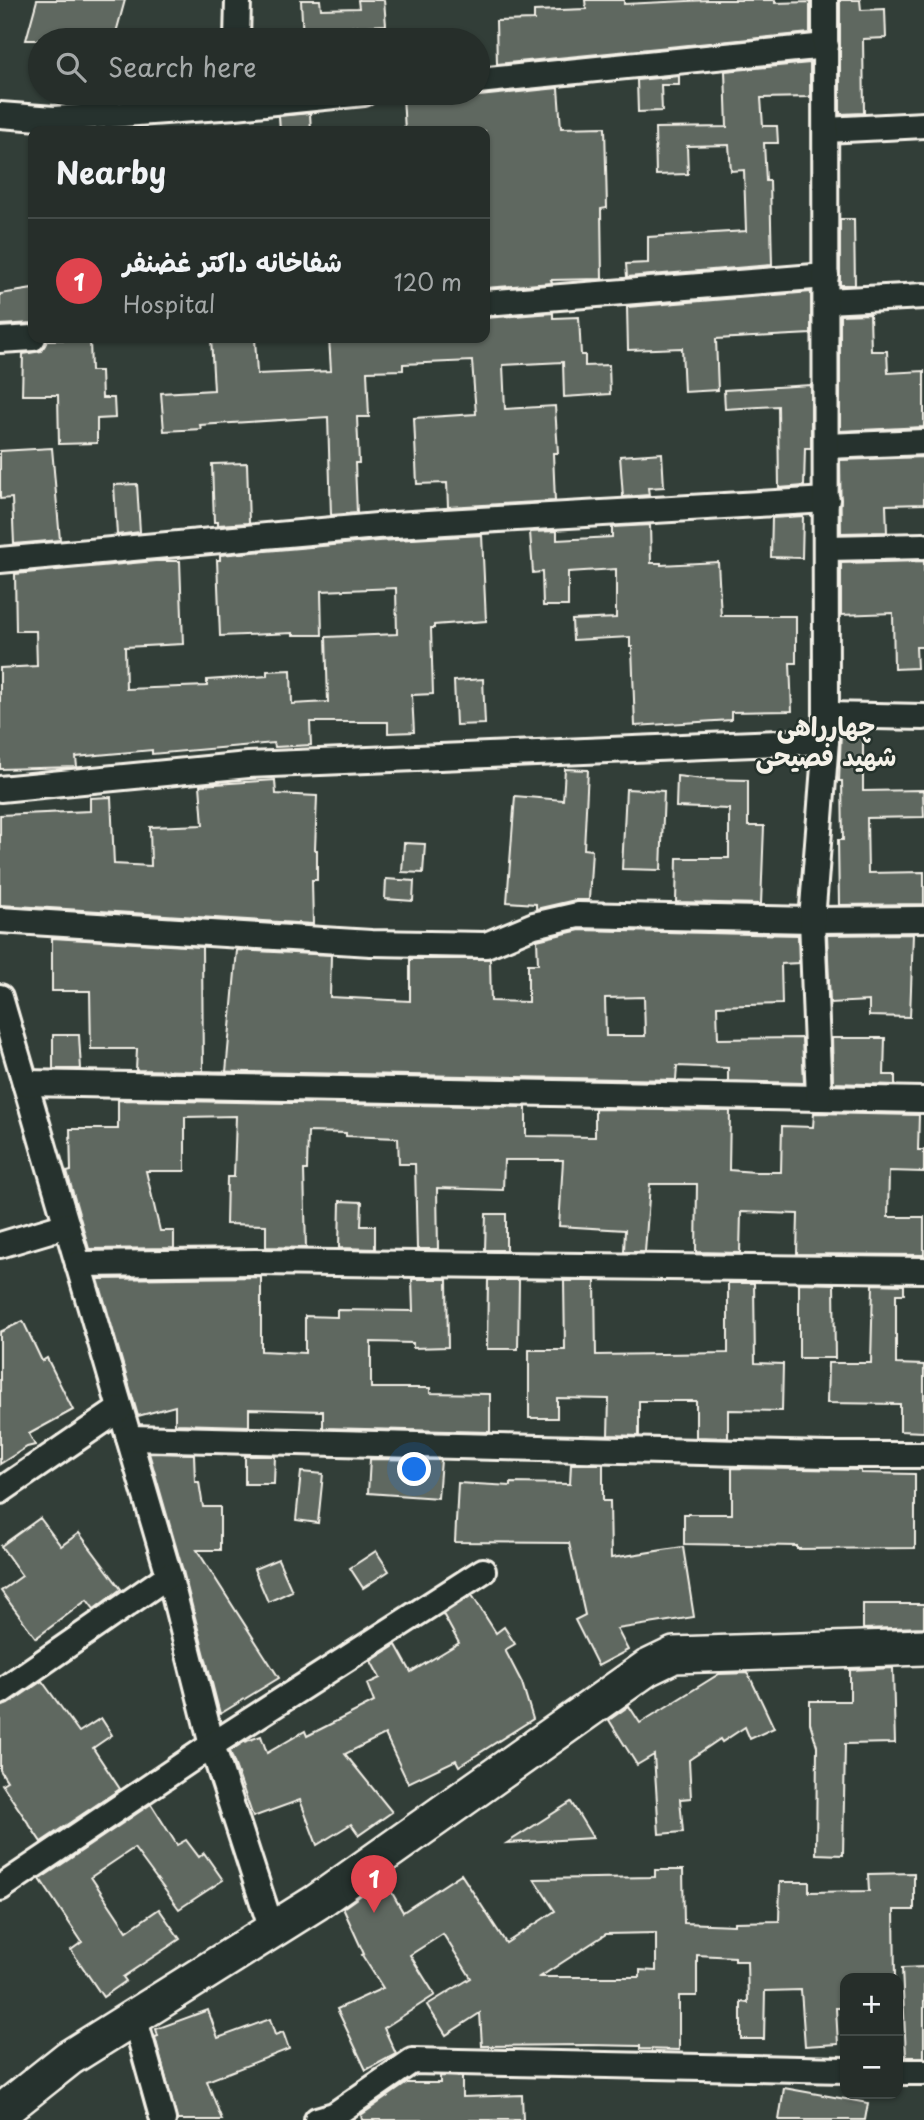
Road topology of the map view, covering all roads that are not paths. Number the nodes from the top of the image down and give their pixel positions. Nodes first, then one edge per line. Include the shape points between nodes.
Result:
1 (238, 0) edge
2 (825, 0) edge
3 (237, 28) edge
4 (826, 46) junction
5 (490, 80) edge
6 (184, 105) edge
7 (0, 115) edge
8 (924, 125) edge
9 (826, 130) junction
10 (826, 276) junction
11 (924, 296) edge
12 (826, 301) junction
13 (490, 303) edge
14 (28, 338) edge
15 (0, 340) edge
16 (924, 442) edge
17 (827, 446) junction
18 (827, 500) junction
19 (924, 546) edge
20 (827, 548) junction
21 (0, 560) edge
22 (826, 715) junction
23 (924, 717) edge
24 (826, 741) junction
25 (0, 789) edge
26 (924, 919) edge
27 (0, 920) edge
28 (812, 920) junction
29 (0, 997) edge
30 (5, 1031) edge
31 (25, 1083) junction
32 (819, 1098) junction
33 (924, 1100) edge
34 (67, 1225) junction
35 (0, 1245) edge
36 (78, 1264) junction
37 (924, 1270) edge
38 (120, 1409) junction
39 (129, 1438) junction
40 (924, 1455) edge
41 (0, 1491) edge
42 (483, 1571) dead end
43 (169, 1575) junction
44 (924, 1647) edge
45 (0, 1692) edge
46 (212, 1745) junction
47 (0, 1888) edge
48 (272, 1930) junction
49 (134, 2017) junction
50 (840, 2070) edge
51 (903, 2071) edge
52 (924, 2072) edge
53 (0, 2113) edge
54 (163, 2120) edge
55 (317, 2120) edge

1 - 3 street
2 - 4 street
4 - 5 street
4 - 9 street
6 - 7 street via 54,120
8 - 9 street
9 - 10 street
10 - 12 street
10 - 13 street
11 - 12 street
12 - 17 street
14 - 15 street
16 - 17 street
17 - 18 street
18 - 20 street
18 - 21 street via 377,526
19 - 20 street
20 - 22 street
22 - 23 street
22 - 24 street
24 - 25 street via 248,765
24 - 28 street
26 - 28 street
27 - 28 street via 371,943 486,945 534,925 578,915
28 - 32 street
29 - 30 street
30 - 31 street
31 - 32 street
31 - 34 street
32 - 33 street
34 - 35 street
34 - 36 street
36 - 37 street
36 - 38 street
38 - 39 street
38 - 41 street
39 - 40 street
39 - 43 street
42 - 46 street
43 - 45 street
43 - 46 street
44 - 48 street via 674,1655 647,1668
46 - 47 street
46 - 48 street
48 - 49 street
49 - 53 street via 69,2058
49 - 54 street
50 - 55 street via 412,2061 334,2115
51 - 52 street

